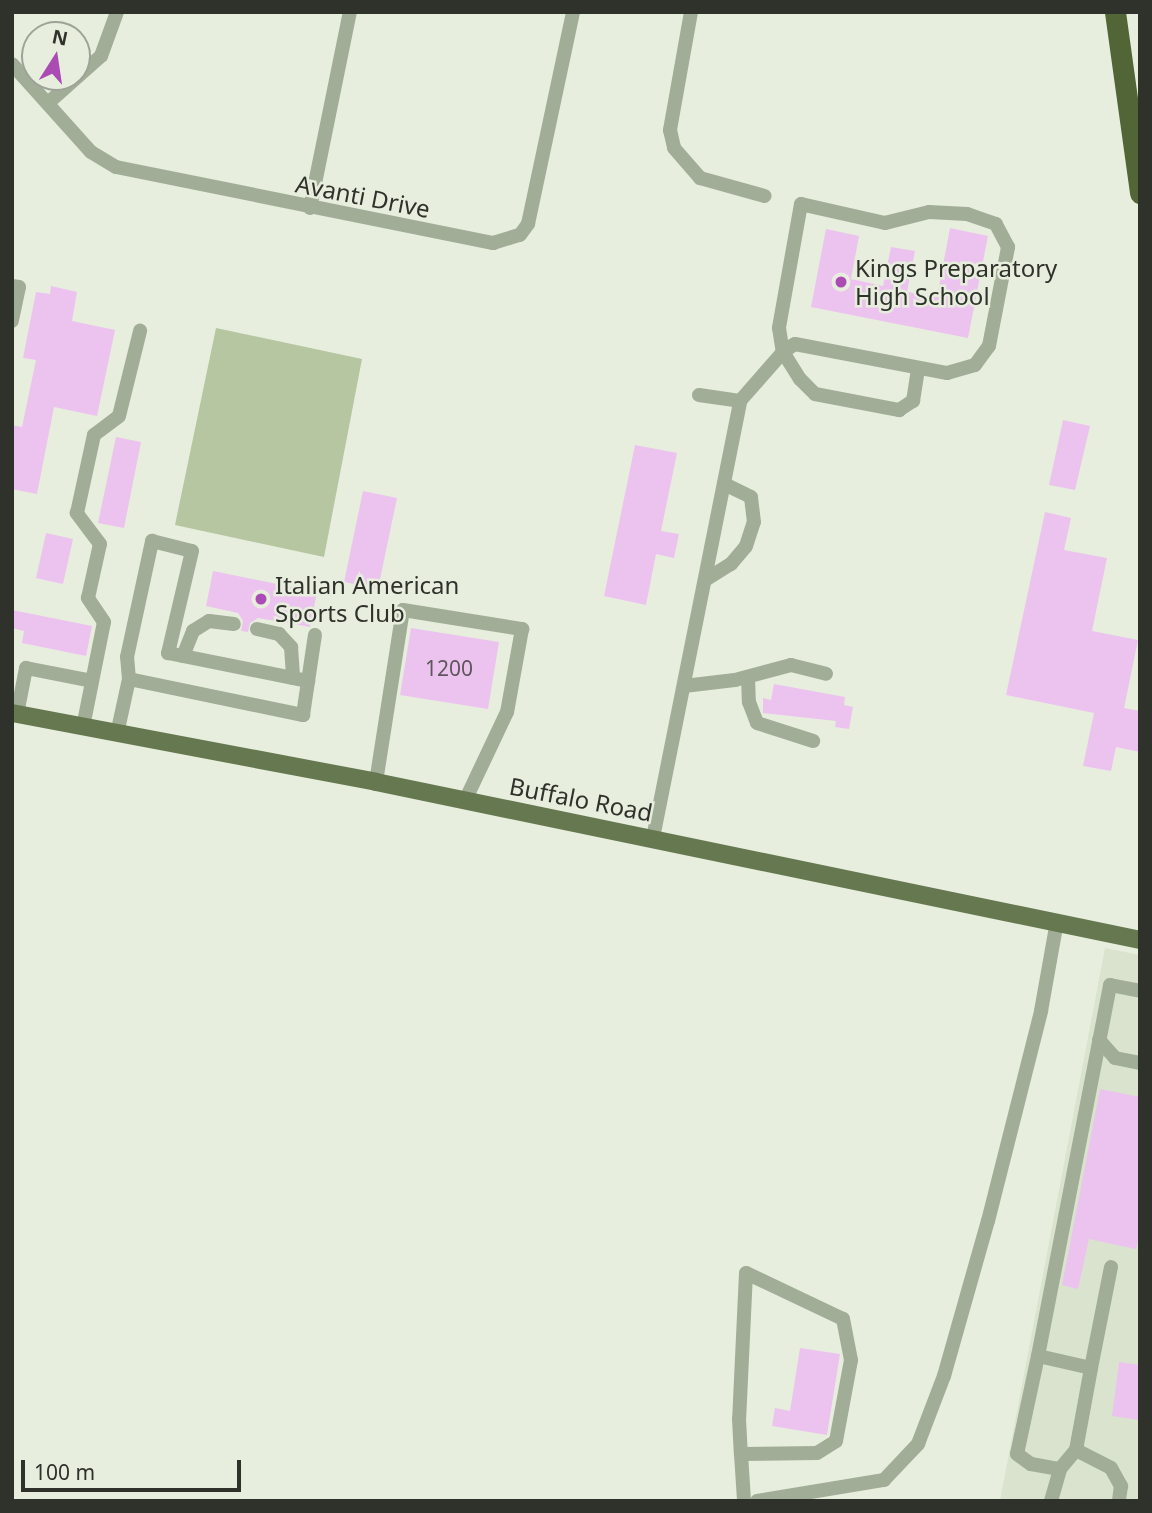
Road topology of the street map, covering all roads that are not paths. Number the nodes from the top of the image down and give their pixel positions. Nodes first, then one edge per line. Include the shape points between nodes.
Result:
1 (117, 12) edge
2 (350, 12) edge
3 (573, 12) edge
4 (691, 12) edge
5 (1115, 12) edge
6 (12, 64) edge
7 (48, 103) junction
8 (1140, 192) edge
9 (765, 196) dead end
10 (310, 208) junction
11 (12, 286) edge
12 (12, 321) edge
13 (140, 331) dead end
14 (783, 352) junction
15 (918, 369) junction
16 (699, 395) dead end
17 (740, 401) junction
18 (724, 484) junction
19 (705, 580) junction
20 (234, 624) dead end
21 (257, 629) dead end
22 (315, 635) dead end
23 (183, 656) junction
24 (827, 674) dead end
25 (748, 677) junction
26 (293, 678) junction
27 (129, 679) junction
28 (92, 681) junction
29 (308, 681) junction
30 (684, 686) junction
31 (15, 713) edge
32 (83, 727) junction
33 (117, 734) junction
34 (813, 741) dead end
35 (376, 782) junction
36 (465, 801) junction
37 (653, 838) junction
38 (1057, 921) junction
39 (1140, 940) edge
40 (1140, 990) edge
41 (1099, 1040) junction
42 (1140, 1063) edge
43 (1111, 1266) dead end
44 (1038, 1356) junction
45 (1091, 1367) junction
46 (1076, 1450) junction
47 (741, 1454) junction
48 (1060, 1469) junction
49 (744, 1501) edge
50 (757, 1501) edge
51 (1051, 1501) edge
52 (1119, 1501) edge

1 - 7 street via 102,56
2 - 10 street
3 - 10 street, Avanti Drive via 532,210 520,235 482,243
4 - 9 street via 670,130 674,148 700,178
5 - 8 highway
6 - 7 street, Avanti Drive
7 - 10 street, Avanti Drive via 91,152 116,167
11 - 12 street via 19,287
13 - 28 street via 119,416 94,435 78,513 100,544 88,598 104,622
14 - 15 street via 795,344
14 - 15 street via 815,394 899,411 913,401
14 - 15 street via 779,328 801,204 885,223 929,212 967,214 996,224 1008,247 989,346 975,365 947,373
14 - 17 street
16 - 17 street
17 - 18 street
18 - 19 street
18 - 19 street via 751,497 754,522 746,546 731,564
19 - 30 street
20 - 23 street via 209,621 193,631
21 - 26 street via 279,634 291,647
22 - 29 street
23 - 26 street
23 - 27 street via 168,653 192,551 152,541 127,657
24 - 25 street via 791,665
25 - 30 street
25 - 34 street via 748,702 757,723
26 - 29 street
27 - 29 street via 303,715
27 - 33 street
28 - 31 street via 26,668
28 - 32 street
30 - 37 street
31 - 32 main road, Buffalo Road
32 - 33 main road, Buffalo Road
33 - 35 main road, Buffalo Road
35 - 36 main road, Buffalo Road
35 - 36 street via 403,610 522,629 507,712
36 - 37 main road, Buffalo Road
37 - 38 main road, Buffalo Road
38 - 39 main road, Buffalo Road
38 - 50 street via 1041,1011 988,1221 944,1376 918,1444 884,1480
40 - 41 street via 1110,985
41 - 42 street via 1115,1058
41 - 44 street
43 - 45 street
44 - 45 street
44 - 48 street via 1017,1454 1031,1464
45 - 46 street
46 - 48 street
46 - 52 street via 1111,1468 1121,1486
47 - 47 street via 739,1419 746,1273 843,1318 851,1360 836,1441 817,1453
47 - 49 street
48 - 51 street

